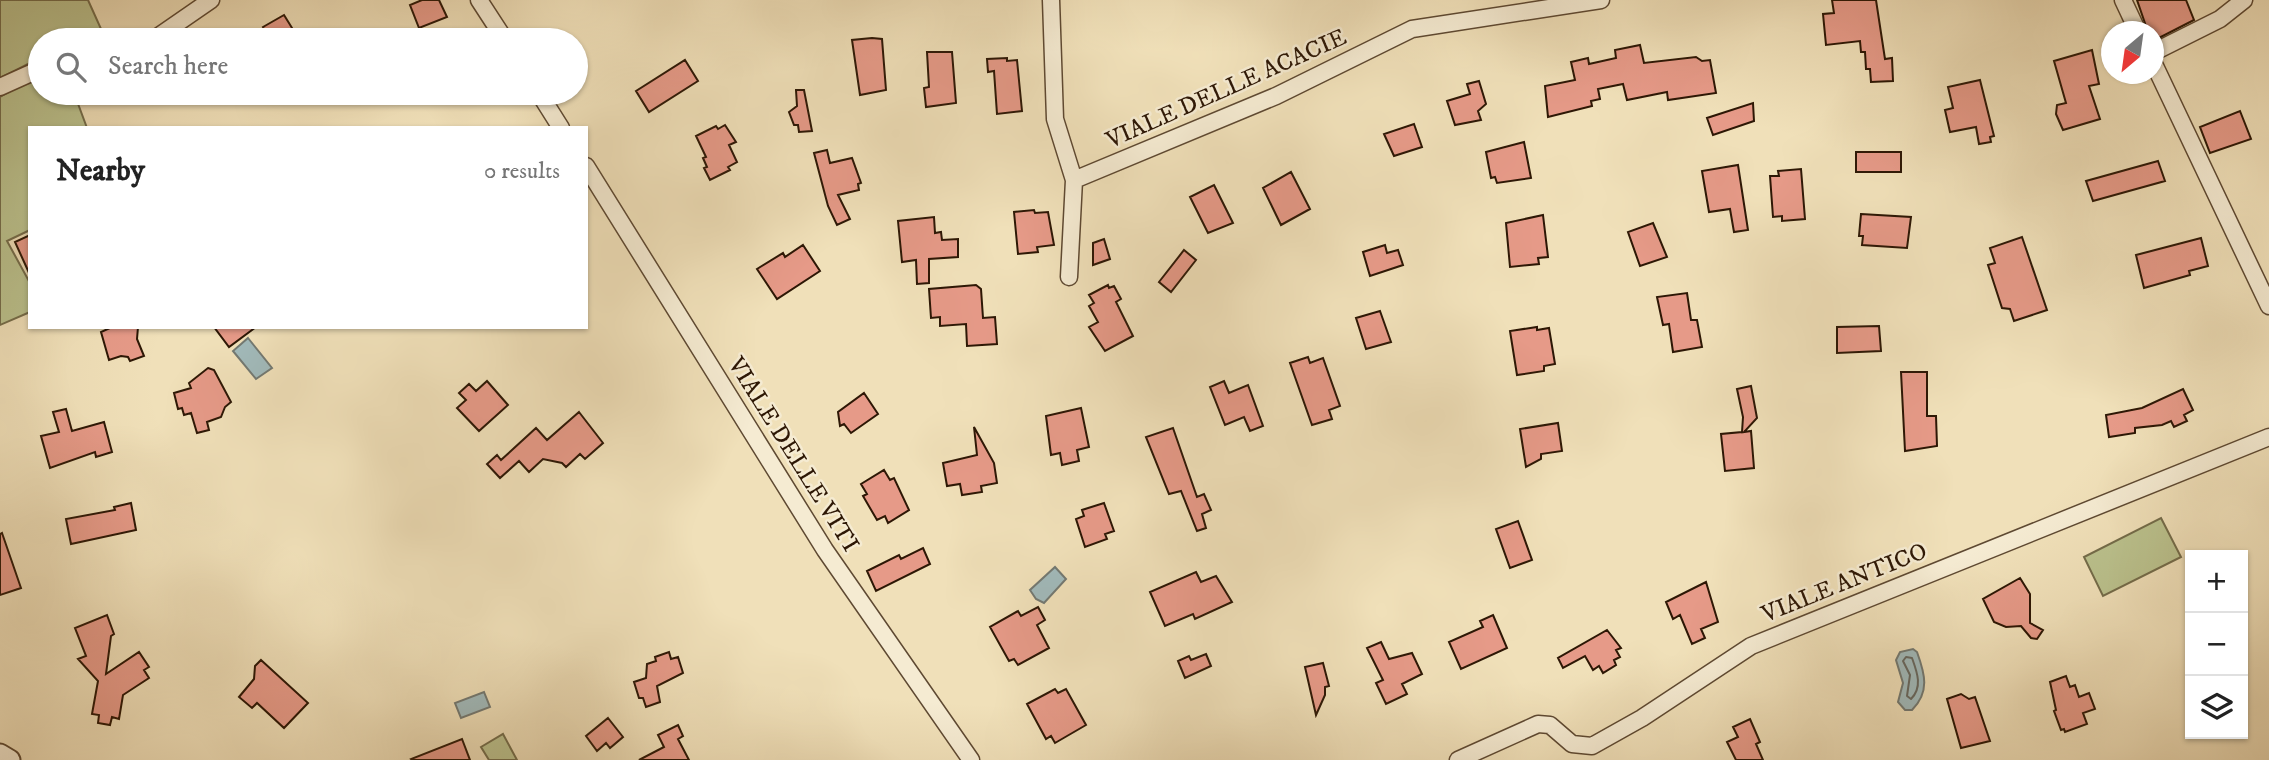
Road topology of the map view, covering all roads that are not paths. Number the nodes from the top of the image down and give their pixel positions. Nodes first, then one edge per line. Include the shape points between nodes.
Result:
1 (211, 0) edge
2 (479, 0) edge
3 (1051, 0) edge
4 (1601, 0) edge
5 (2123, 0) edge
6 (2244, 0) edge
7 (2133, 21) edge
8 (170, 28) edge
9 (497, 28) edge
10 (2164, 47) edge
11 (28, 74) edge
12 (2164, 84) edge
13 (0, 86) edge
14 (546, 105) edge
15 (560, 126) edge
16 (588, 169) edge
17 (1074, 180) junction
18 (1069, 277) dead end
19 (2269, 306) edge
20 (2269, 437) edge
21 (0, 754) edge
22 (1464, 759) edge
23 (10, 760) edge
24 (971, 760) edge

1 - 8 street
2 - 9 street
3 - 17 street via 1055,119
4 - 17 street, VIALE DELLE ACACIE via 1412,29 1276,96
5 - 7 street
6 - 10 street via 2220,19
11 - 13 street
12 - 19 street
14 - 15 street
16 - 24 street, VIALE DELLE VITI via 825,550
17 - 18 street
20 - 22 street, VIALE ANTICO via 1751,646 1592,746 1573,744 1550,725 1538,724
21 - 23 street

